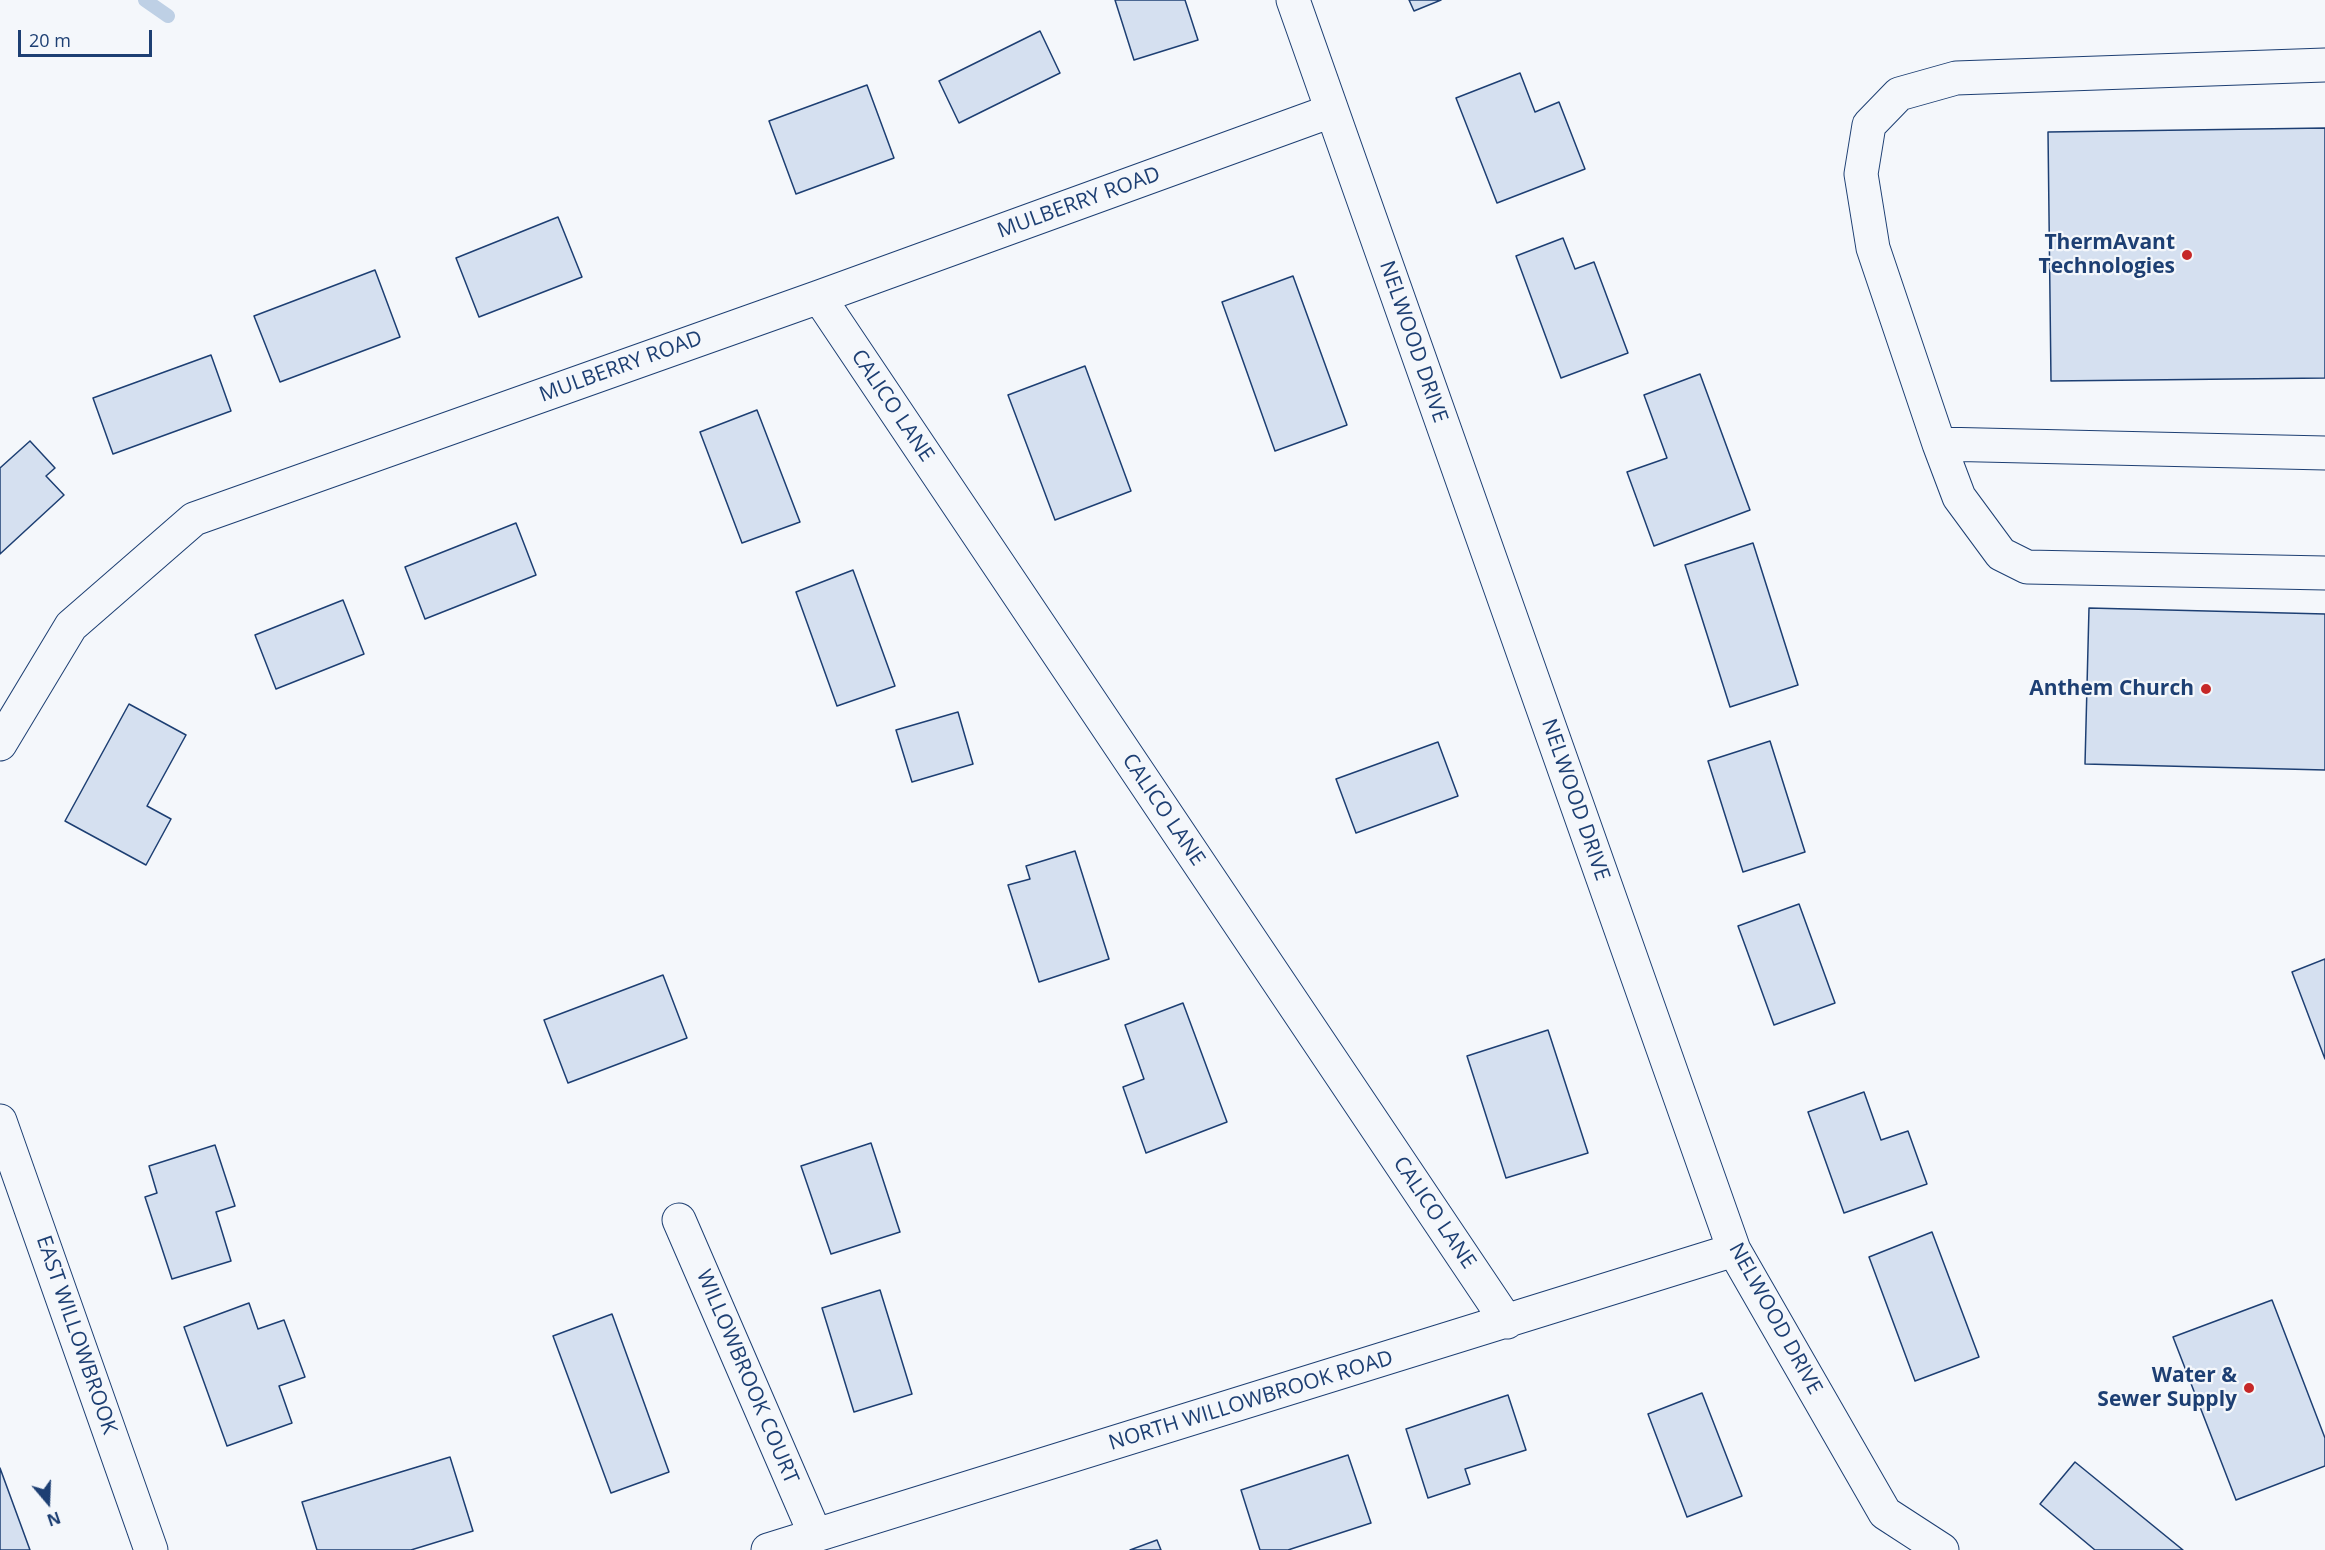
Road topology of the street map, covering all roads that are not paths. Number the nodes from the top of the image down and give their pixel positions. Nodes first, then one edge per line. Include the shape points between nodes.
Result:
1 (1293, 0) edge
2 (2325, 65) edge
3 (1331, 111) junction
4 (819, 297) junction
5 (1939, 444) junction
6 (2325, 453) edge
7 (2325, 573) edge
8 (0, 744) edge
9 (0, 1121) edge
10 (679, 1220) dead end
11 (1734, 1250) junction
12 (1506, 1322) junction
13 (815, 1534) junction
14 (151, 1550) edge
15 (768, 1550) edge
16 (1942, 1550) edge

1 - 3 street, NELWOOD DRIVE
2 - 5 street via 1956,78 1899,94 1869,125 1861,174 1873,248
3 - 4 street, MULBERRY ROAD
3 - 11 street, NELWOOD DRIVE
4 - 8 street, MULBERRY ROAD via 194,519 70,626
4 - 12 street, CALICO LANE
5 - 6 street
5 - 7 street via 1959,497 2001,554 2028,567
9 - 14 street, EAST WILLOWBROOK
10 - 13 street, WILLOWBROOK COURT
11 - 12 street, NORTH WILLOWBROOK ROAD
11 - 16 street, NELWOOD DRIVE via 1886,1513
12 - 13 street, NORTH WILLOWBROOK ROAD
13 - 15 street, NORTH WILLOWBROOK ROAD

